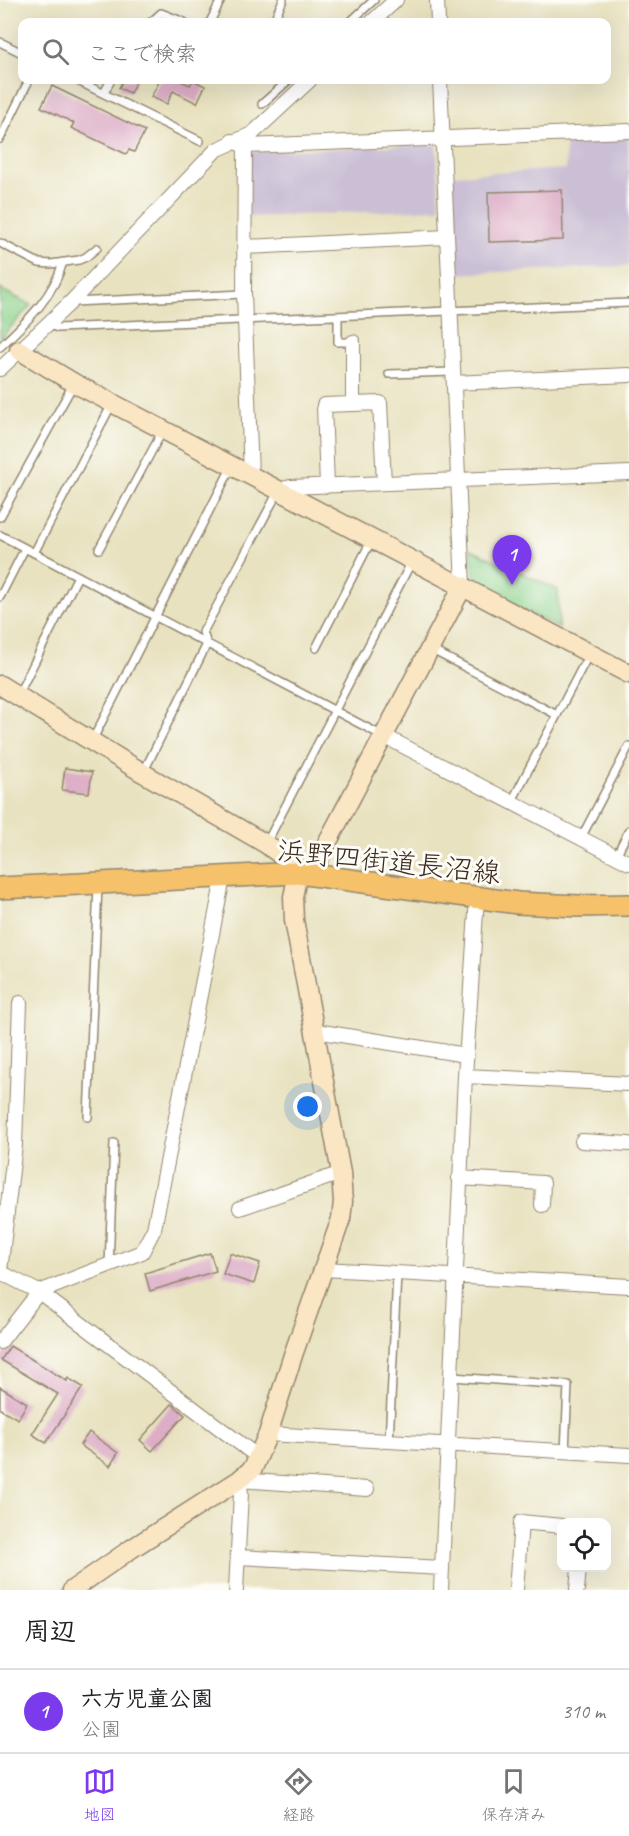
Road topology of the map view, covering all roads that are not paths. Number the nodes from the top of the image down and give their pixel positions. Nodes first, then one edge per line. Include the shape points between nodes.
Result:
1 (221, 0) edge
2 (284, 0) edge
3 (374, 0) edge
4 (396, 0) edge
5 (437, 0) edge
6 (155, 18) edge
7 (174, 18) edge
8 (212, 18) edge
9 (275, 18) edge
10 (354, 18) edge
11 (376, 18) edge
12 (438, 18) edge
13 (0, 42) edge
14 (18, 51) edge
15 (27, 84) edge
16 (85, 84) edge
17 (109, 84) edge
18 (285, 84) edge
19 (306, 84) edge
20 (440, 84) edge
21 (104, 93) junction
22 (262, 105) dead end
23 (629, 131) edge
24 (0, 137) edge
25 (443, 139) junction
26 (200, 141) dead end
27 (238, 144) junction
28 (447, 237) junction
29 (0, 243) edge
30 (245, 247) junction
31 (97, 248) dead end
32 (63, 262) junction
33 (244, 294) junction
34 (71, 302) junction
35 (629, 303) edge
36 (451, 311) junction
37 (338, 316) junction
38 (245, 320) junction
39 (46, 324) junction
40 (353, 342) joint
41 (0, 347) edge
42 (19, 350) junction
43 (0, 369) edge
44 (389, 374) dead end
45 (629, 375) edge
46 (454, 377) junction
47 (74, 382) junction
48 (113, 403) junction
49 (353, 404) junction
50 (163, 429) junction
51 (232, 465) junction
52 (629, 473) edge
53 (251, 475) junction
54 (458, 480) junction
55 (384, 483) junction
56 (327, 486) junction
57 (279, 490) junction
58 (0, 517) edge
59 (0, 535) edge
60 (372, 539) junction
61 (25, 548) junction
62 (99, 549) dead end
63 (34, 553) junction
64 (413, 560) junction
65 (78, 576) junction
66 (464, 586) junction
67 (0, 597) edge
68 (154, 616) junction
69 (207, 644) junction
70 (316, 648) dead end
71 (430, 649) junction
72 (590, 652) junction
73 (629, 674) edge
74 (0, 685) edge
75 (18, 695) junction
76 (334, 710) junction
77 (557, 715) junction
78 (384, 736) junction
79 (92, 741) junction
80 (629, 746) edge
81 (143, 773) junction
82 (511, 803) junction
83 (629, 830) edge
84 (581, 838) junction
85 (266, 844) junction
86 (616, 856) junction
87 (629, 862) edge
88 (298, 873) junction
89 (223, 878) junction
90 (98, 883) junction
91 (0, 888) edge
92 (477, 898) junction
93 (629, 905) edge
94 (20, 1003) dead end
95 (316, 1031) junction
96 (466, 1055) junction
97 (465, 1076) junction
98 (629, 1084) edge
99 (88, 1117) dead end
100 (582, 1141) dead end
101 (114, 1143) dead end
102 (629, 1144) edge
103 (341, 1173) junction
104 (459, 1178) junction
105 (542, 1205) dead end
106 (240, 1208) dead end
107 (109, 1265) junction
108 (324, 1269) junction
109 (0, 1271) edge
110 (397, 1274) junction
111 (456, 1276) junction
112 (629, 1286) edge
113 (39, 1292) junction
114 (0, 1342) edge
115 (452, 1377) junction
116 (268, 1434) junction
117 (389, 1442) junction
118 (449, 1445) junction
119 (565, 1452) junction
120 (629, 1455) edge
121 (258, 1457) junction
122 (239, 1480) junction
123 (367, 1489) dead end
124 (557, 1526) edge
125 (238, 1557) junction
126 (442, 1568) junction
127 (579, 1572) edge
128 (77, 1588) edge
129 (236, 1590) edge
130 (441, 1590) edge
131 (516, 1590) edge
132 (577, 1590) edge

1 - 8 lane
2 - 9 lane
3 - 10 lane
4 - 11 street
5 - 12 street
6 - 7 lane via 161,13
13 - 14 lane
15 - 24 lane
16 - 21 lane
17 - 21 lane
18 - 22 lane
19 - 27 street
20 - 25 street
21 - 26 lane
23 - 25 street
25 - 27 street
25 - 28 street
27 - 30 street
27 - 34 street via 216,150
28 - 30 street
28 - 36 street
29 - 32 lane via 39,262
30 - 33 street
31 - 32 lane via 86,257
32 - 41 lane via 50,294
33 - 34 lane
33 - 38 street
34 - 39 street
35 - 36 lane
36 - 37 lane
36 - 46 street
37 - 38 lane
37 - 40 lane via 338,342
38 - 39 lane via 58,327
38 - 53 street
39 - 42 street
40 - 49 street
42 - 43 street
42 - 47 street
44 - 46 lane
45 - 46 street
46 - 54 street
47 - 48 street
47 - 58 lane
48 - 50 street
48 - 63 lane
49 - 55 street via 380,403
49 - 56 street via 324,405
50 - 51 street
50 - 62 lane
51 - 53 street
51 - 68 lane
52 - 54 street
53 - 57 street
54 - 55 street
54 - 66 street
55 - 56 street
56 - 57 street
57 - 60 street
57 - 69 lane via 203,632
59 - 61 lane
60 - 64 street
60 - 70 lane
61 - 63 lane
61 - 67 lane
63 - 65 lane
64 - 66 street
64 - 76 lane
65 - 68 lane
65 - 75 lane
66 - 71 street
66 - 72 street
68 - 69 lane
68 - 79 lane
69 - 76 lane
69 - 81 lane
71 - 77 lane
71 - 78 street
72 - 73 street
72 - 77 lane
74 - 75 street
75 - 79 street
76 - 78 lane
76 - 85 lane
77 - 82 lane
78 - 82 street
78 - 88 street via 317,862
79 - 81 street
80 - 84 lane
81 - 85 street
82 - 84 street
83 - 86 lane
84 - 86 street
85 - 88 street
86 - 87 street
88 - 89 main road, 浜野四街道長沼線
88 - 92 main road, 浜野四街道長沼線
88 - 95 street via 293,908
89 - 90 main road, 浜野四街道長沼線
89 - 107 street via 154,1229 142,1252
90 - 91 main road, 浜野四街道長沼線
90 - 99 lane
92 - 93 main road, 浜野四街道長沼線
92 - 96 street
94 - 109 street via 15,1145
95 - 96 street
95 - 103 street
96 - 97 street
97 - 98 street
97 - 104 street
100 - 102 street
101 - 107 lane
103 - 106 street
103 - 108 street via 341,1219
104 - 105 street via 543,1183
104 - 111 street
107 - 113 street
108 - 110 street
108 - 116 street
109 - 113 street
110 - 111 street
110 - 117 lane
111 - 112 street
111 - 115 street
113 - 114 street
113 - 121 street
115 - 118 street
115 - 119 lane via 568,1385
116 - 117 street
116 - 121 street
117 - 118 street
118 - 119 street
118 - 126 street
119 - 120 street
121 - 122 street
122 - 123 street
122 - 125 street
122 - 128 street
124 - 131 street via 521,1522
125 - 126 street
125 - 129 street
126 - 130 street
127 - 132 street

